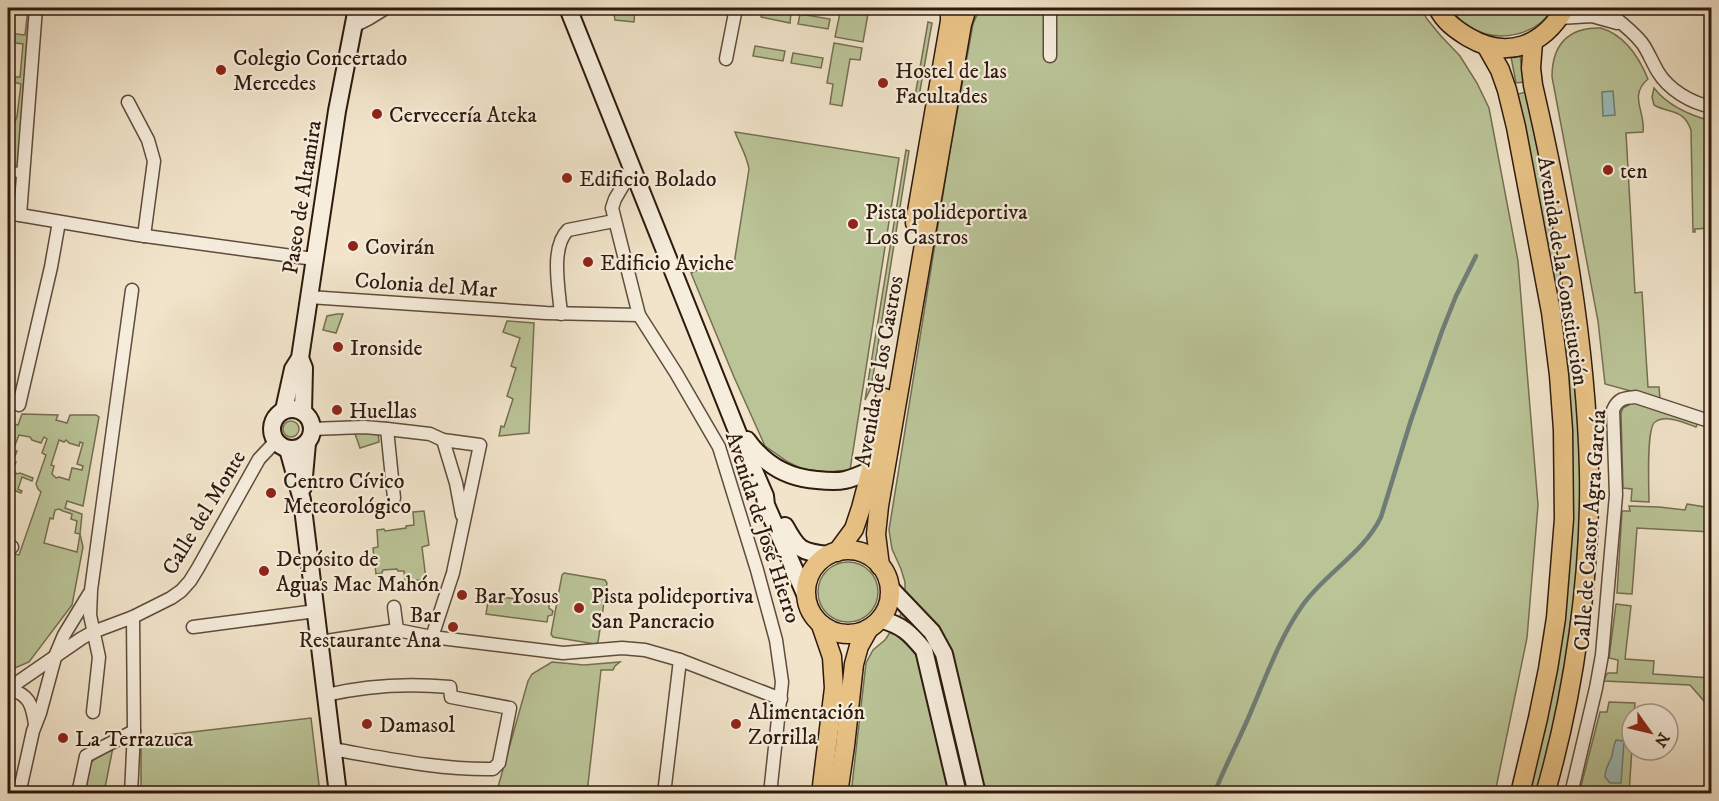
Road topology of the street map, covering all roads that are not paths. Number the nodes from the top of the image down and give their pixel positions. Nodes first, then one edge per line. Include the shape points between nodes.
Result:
1 (36, 8) edge
2 (357, 8) edge
3 (386, 8) edge
4 (568, 8) edge
5 (736, 8) edge
6 (950, 8) edge
7 (967, 8) edge
8 (1050, 8) edge
9 (1438, 8) edge
10 (1603, 8) edge
11 (1562, 13) edge
12 (354, 26) junction
13 (1624, 26) junction
14 (1533, 42) junction
15 (1487, 47) junction
16 (1050, 56) dead end
17 (726, 59) dead end
18 (128, 102) dead end
19 (1712, 107) edge
20 (633, 170) junction
21 (8, 171) edge
22 (22, 173) junction
23 (14, 214) edge
24 (614, 221) junction
25 (59, 222) junction
26 (144, 236) junction
27 (314, 259) junction
28 (132, 290) dead end
29 (309, 297) junction
30 (561, 314) junction
31 (639, 315) junction
32 (300, 358) junction
33 (19, 405) dead end
34 (284, 410) junction
35 (303, 412) junction
36 (1712, 422) edge
37 (734, 423) junction
38 (387, 429) junction
39 (309, 436) junction
40 (443, 440) junction
41 (282, 445) junction
42 (871, 470) junction
43 (456, 483) junction
44 (471, 486) junction
45 (765, 496) junction
46 (394, 498) dead end
47 (302, 500) junction
48 (463, 522) junction
49 (833, 554) junction
50 (880, 566) junction
51 (890, 588) junction
52 (91, 590) junction
53 (806, 596) junction
54 (394, 607) dead end
55 (316, 611) junction
56 (76, 616) junction
57 (133, 617) junction
58 (874, 624) junction
59 (821, 625) junction
60 (193, 627) dead end
61 (397, 630) junction
62 (88, 635) junction
63 (432, 636) junction
64 (320, 642) junction
65 (56, 654) junction
66 (680, 660) junction
67 (8, 689) edge
68 (326, 694) junction
69 (781, 699) junction
70 (93, 712) dead end
71 (35, 725) junction
72 (134, 731) junction
73 (332, 749) junction
74 (19, 794) edge
75 (78, 794) edge
76 (131, 794) edge
77 (338, 794) edge
78 (664, 794) edge
79 (770, 794) edge
80 (820, 794) edge
81 (838, 794) edge
82 (958, 794) edge
83 (977, 794) edge
84 (1520, 794) edge
85 (1545, 794) edge
86 (1571, 794) edge

1 - 22 street
2 - 12 main road, Paseo de Altamira
3 - 12 street
4 - 20 main road, Avenida de José Hierro
5 - 17 street
6 - 42 main road, Avenida de los Castros
7 - 50 main road, Avenida de los Castros via 879,506 876,534
8 - 16 street
9 - 15 main road via 1451,25
10 - 13 street
11 - 13 street via 1592,16
11 - 14 main road via 1550,30
12 - 27 main road, Paseo de Altamira
13 - 19 street via 1644,45 1656,70 1670,86 1692,101
14 - 15 main road via 1509,48
14 - 85 main road, Avenida de la Constitución via 1533,85 1565,244 1583,369 1589,473 1580,625
15 - 84 main road, Avenida de la Constitución via 1500,69 1516,127 1551,312 1563,430 1564,519 1556,618
18 - 26 street via 154,161
20 - 24 street, Avenida de José Hierro via 615,199
20 - 37 main road, Avenida de José Hierro
21 - 22 street
22 - 23 street
23 - 25 street
24 - 30 street via 568,230 562,235 557,261
24 - 31 street, Avenida de José Hierro
25 - 26 street
25 - 33 street
26 - 27 street
27 - 29 main road, Paseo de Altamira
28 - 52 street
29 - 30 street, Colonia del Mar
29 - 32 main road, Paseo de Altamira
30 - 31 street
31 - 69 street, Avenida de José Hierro via 719,447 776,640
32 - 34 main road, Paseo de Altamira via 293,369
32 - 35 main road, Paseo de Altamira via 304,368
34 - 35 main road
34 - 41 main road via 277,416 272,433
35 - 39 main road via 310,419
36 - 86 street, Calle de Castor Agra García via 1636,397 1623,398 1613,410 1616,495 1604,644
37 - 42 main road, Avenida de José Hierro via 763,459 786,473 831,481
37 - 45 main road, Avenida de José Hierro
38 - 39 street via 364,427
38 - 40 street via 430,434
38 - 46 street
39 - 41 main road via 295,449
39 - 47 main road
40 - 43 street
40 - 44 street via 480,445
41 - 47 main road
41 - 57 street, Calle del Monte via 259,459 190,581 171,598
42 - 49 main road, Avenida de los Castros via 854,529
43 - 44 street
43 - 48 street
44 - 48 street
45 - 49 main road, Avenida de José Hierro via 773,502 794,543 807,552
45 - 53 main road, Avenida de José Hierro
47 - 55 main road
48 - 63 street via 453,573
49 - 50 main road via 844,550 860,552
49 - 53 main road via 815,566 807,580
50 - 51 main road
51 - 58 main road via 888,605
51 - 83 main road via 932,632 944,654
52 - 56 street
52 - 62 street
53 - 59 main road via 810,612
54 - 61 street
55 - 60 street
55 - 64 main road
56 - 62 street via 76,627
56 - 65 street
57 - 62 street, Calle del Monte
57 - 72 street
58 - 59 main road via 852,634 835,633
58 - 81 main road via 859,646 854,664
58 - 82 main road via 897,624 910,632 924,650
59 - 80 main road via 832,657 834,688
61 - 63 street
61 - 64 street
62 - 65 street, Calle del Monte
62 - 70 street via 99,657
63 - 66 street via 563,653 645,650
64 - 68 main road
65 - 67 street, Calle del Monte
65 - 71 street
66 - 69 street
66 - 78 street
67 - 71 street via 25,696 32,705
68 - 73 main road
68 - 73 street via 417,684 450,687 451,697 510,708 499,763 493,769 405,762
69 - 79 street
71 - 74 street
72 - 75 street via 86,756
72 - 76 street
73 - 77 main road

